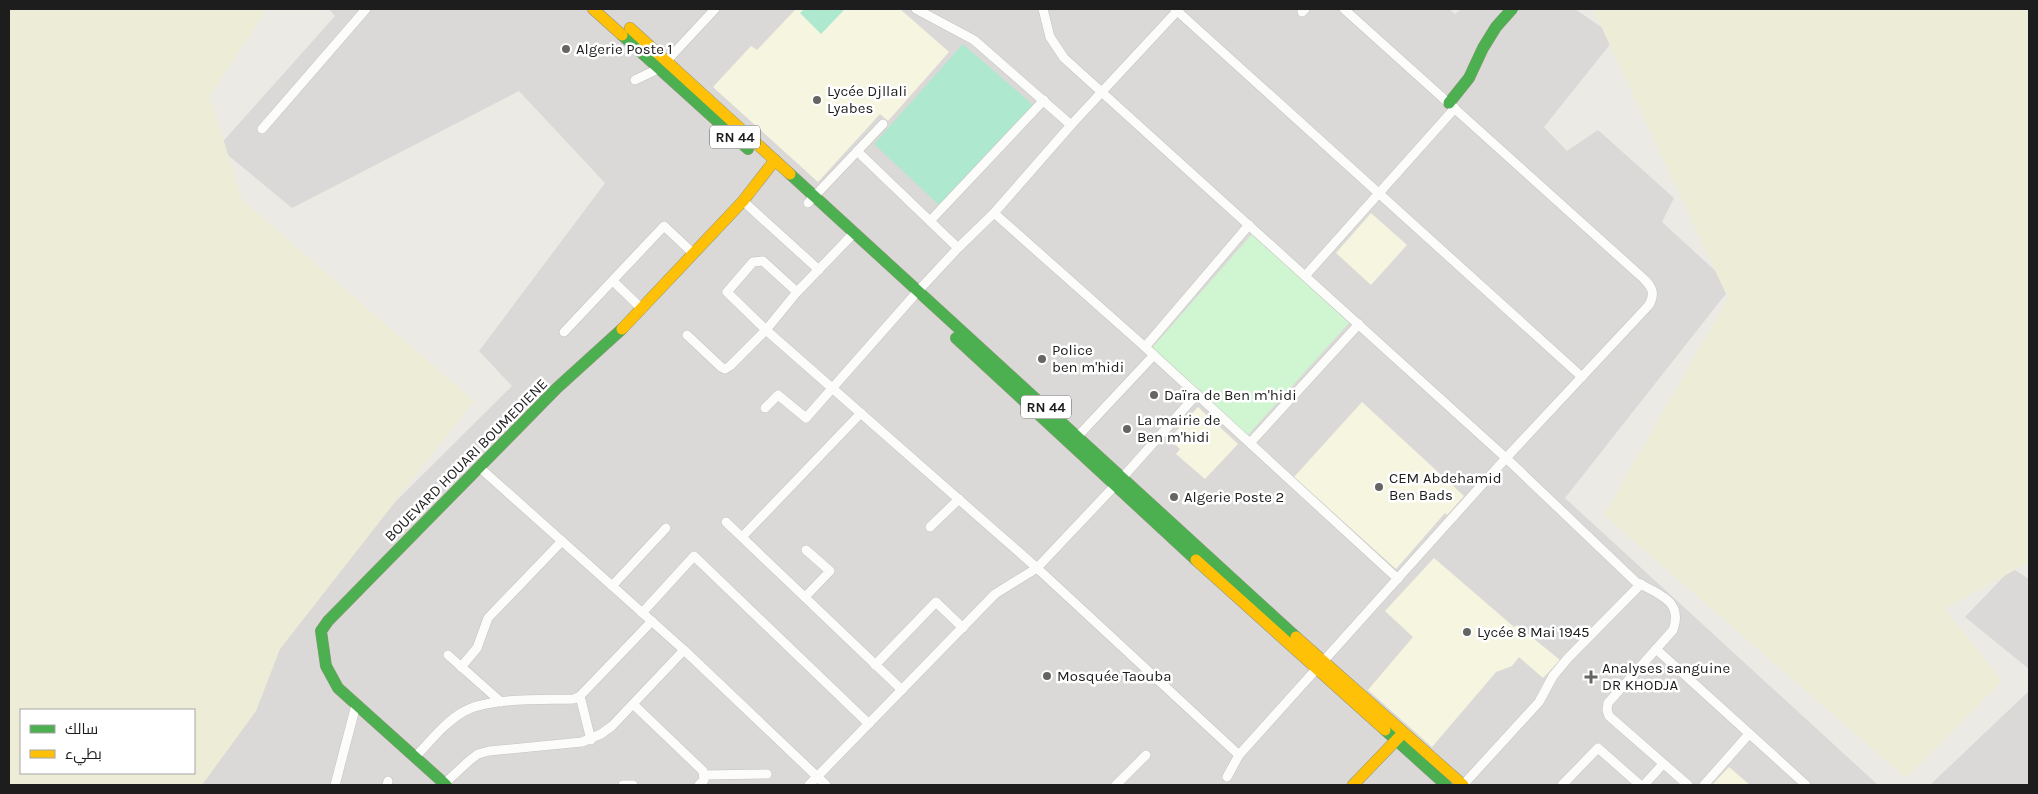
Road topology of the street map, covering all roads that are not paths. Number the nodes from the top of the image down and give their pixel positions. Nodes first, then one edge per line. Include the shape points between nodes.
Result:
1 (366, 9) edge
2 (592, 9) edge
3 (608, 9) edge
4 (715, 9) edge
5 (916, 9) edge
6 (1043, 9) edge
7 (1177, 9) edge
8 (1344, 9) edge
9 (1512, 9) edge
10 (626, 32) junction
11 (663, 65) junction
12 (635, 80) dead end
13 (1102, 92) junction
14 (1044, 100) junction
15 (1452, 106) junction
16 (883, 124) dead end
17 (1071, 125) junction
18 (262, 129) dead end
19 (857, 151) junction
20 (772, 164) junction
21 (1379, 195) junction
22 (811, 199) junction
23 (743, 201) junction
24 (994, 213) junction
25 (930, 221) junction
26 (1249, 225) junction
27 (852, 236) junction
28 (958, 248) junction
29 (694, 254) junction
30 (819, 270) junction
31 (1305, 276) junction
32 (613, 281) junction
33 (797, 292) junction
34 (915, 294) junction
35 (642, 309) junction
36 (1358, 324) junction
37 (766, 330) junction
38 (564, 332) dead end
39 (687, 335) dead end
40 (1145, 346) junction
41 (1154, 355) junction
42 (1582, 377) junction
43 (833, 389) junction
44 (1197, 394) junction
45 (765, 408) dead end
46 (861, 413) junction
47 (1078, 436) junction
48 (1250, 443) junction
49 (1506, 458) junction
50 (479, 467) junction
51 (1119, 482) junction
52 (959, 499) junction
53 (726, 522) dead end
54 (666, 528) dead end
55 (930, 528) dead end
56 (742, 537) junction
57 (562, 541) junction
58 (806, 550) dead end
59 (1037, 568) junction
60 (1398, 579) junction
61 (1640, 584) junction
62 (612, 586) junction
63 (805, 597) junction
64 (642, 613) junction
65 (652, 621) junction
66 (963, 628) junction
67 (1656, 649) junction
68 (684, 650) junction
69 (448, 655) dead end
70 (875, 665) junction
71 (1320, 665) junction
72 (461, 667) junction
73 (902, 690) junction
74 (580, 696) junction
75 (501, 702) junction
76 (633, 704) junction
77 (356, 705) junction
78 (869, 724) junction
79 (1749, 734) junction
80 (1399, 736) junction
81 (591, 740) junction
82 (1146, 755) dead end
83 (1240, 755) junction
84 (415, 757) junction
85 (1663, 764) junction
86 (767, 774) dead end
87 (705, 776) junction
88 (817, 777) junction
89 (1227, 777) dead end
90 (335, 785) edge
91 (445, 785) edge
92 (624, 785) edge
93 (632, 785) edge
94 (699, 785) edge
95 (809, 785) edge
96 (826, 785) edge
97 (1116, 785) edge
98 (1353, 785) edge
99 (1446, 785) edge
100 (1463, 785) edge
101 (1562, 785) edge
102 (1640, 785) edge
103 (1644, 785) edge
104 (1688, 785) edge
105 (1704, 785) edge
106 (1806, 785) edge

1 - 18 street
2 - 10 main road, RN 44
3 - 10 main road, RN 44
4 - 11 street
5 - 14 street via 974,40
6 - 13 street via 1050,37 1060,52
7 - 13 street
7 - 21 street
8 - 15 street
9 - 15 main road via 1482,48
10 - 11 main road, RN 44
11 - 12 street
11 - 20 main road, RN 44
13 - 17 street
13 - 26 street
14 - 17 street
14 - 25 street
15 - 21 street
15 - 42 street via 1651,286 1653,297 1649,305
16 - 19 street
17 - 24 street
19 - 22 street
19 - 25 street
20 - 22 main road, RN 44
20 - 23 main road, BOUEVARD HOUARI BOUMEDIENE
21 - 31 street
21 - 42 street
22 - 27 main road, RN 44
23 - 29 main road, BOUEVARD HOUARI BOUMEDIENE
23 - 30 street
24 - 28 street
24 - 40 street
25 - 28 street
26 - 31 street
26 - 40 street
27 - 30 street
27 - 34 main road, RN 44
28 - 34 street
29 - 32 street via 664,226
29 - 35 main road, BOUEVARD HOUARI BOUMEDIENE
30 - 33 street
31 - 36 street
32 - 35 street
32 - 38 street
33 - 37 street
33 - 37 street via 763,261 757,260 727,292
34 - 43 street
34 - 47 main road, RN 44
34 - 51 main road, RN 44
35 - 50 main road, BOUEVARD HOUARI BOUMEDIENE
36 - 48 street
36 - 49 street
37 - 39 street via 725,369
37 - 43 street
40 - 41 street
41 - 44 street
41 - 47 street
42 - 49 street
43 - 45 street via 806,418 778,395
43 - 46 street
44 - 48 street
44 - 51 street
46 - 52 street
46 - 56 street
47 - 51 main road, RN 44
48 - 60 street
49 - 60 street
49 - 61 street
50 - 57 street
50 - 77 main road, BOUEVARD HOUARI BOUMEDIENE via 321,631 326,666 338,688
51 - 59 street
51 - 71 main road, RN 44
52 - 55 street
52 - 59 street
53 - 56 street
54 - 62 street
56 - 63 street
57 - 62 street
57 - 72 street via 488,618 477,648
58 - 63 street via 830,571
59 - 66 street via 995,594
59 - 83 street
60 - 71 street
61 - 67 street via 1671,603 1676,611 1673,630
61 - 100 street via 1568,658 1538,702
62 - 64 street
63 - 70 street
64 - 65 street
64 - 78 street via 694,556
65 - 68 street
65 - 74 street
66 - 70 street via 936,602
66 - 73 street
67 - 79 street
67 - 85 street via 1608,704 1607,710 1609,716
68 - 76 street
68 - 88 street
69 - 72 street
70 - 73 street
71 - 80 main road, RN 44
71 - 83 street
72 - 75 street
73 - 78 street
74 - 75 street
74 - 81 street
75 - 84 street via 462,712
76 - 81 street via 612,726
76 - 87 street via 704,771
77 - 84 main road, BOUEVARD HOUARI BOUMEDIENE
77 - 90 street
78 - 88 street
79 - 105 street
79 - 106 street
80 - 98 main road
80 - 99 main road, RN 44
80 - 100 main road, RN 44
81 - 91 street via 478,754
82 - 97 street
83 - 89 street
84 - 91 main road, BOUEVARD HOUARI BOUMEDIENE
85 - 103 street
85 - 104 street
86 - 87 street
87 - 94 street
88 - 95 street
88 - 96 street
92 - 93 street
101 - 102 street via 1598,748

